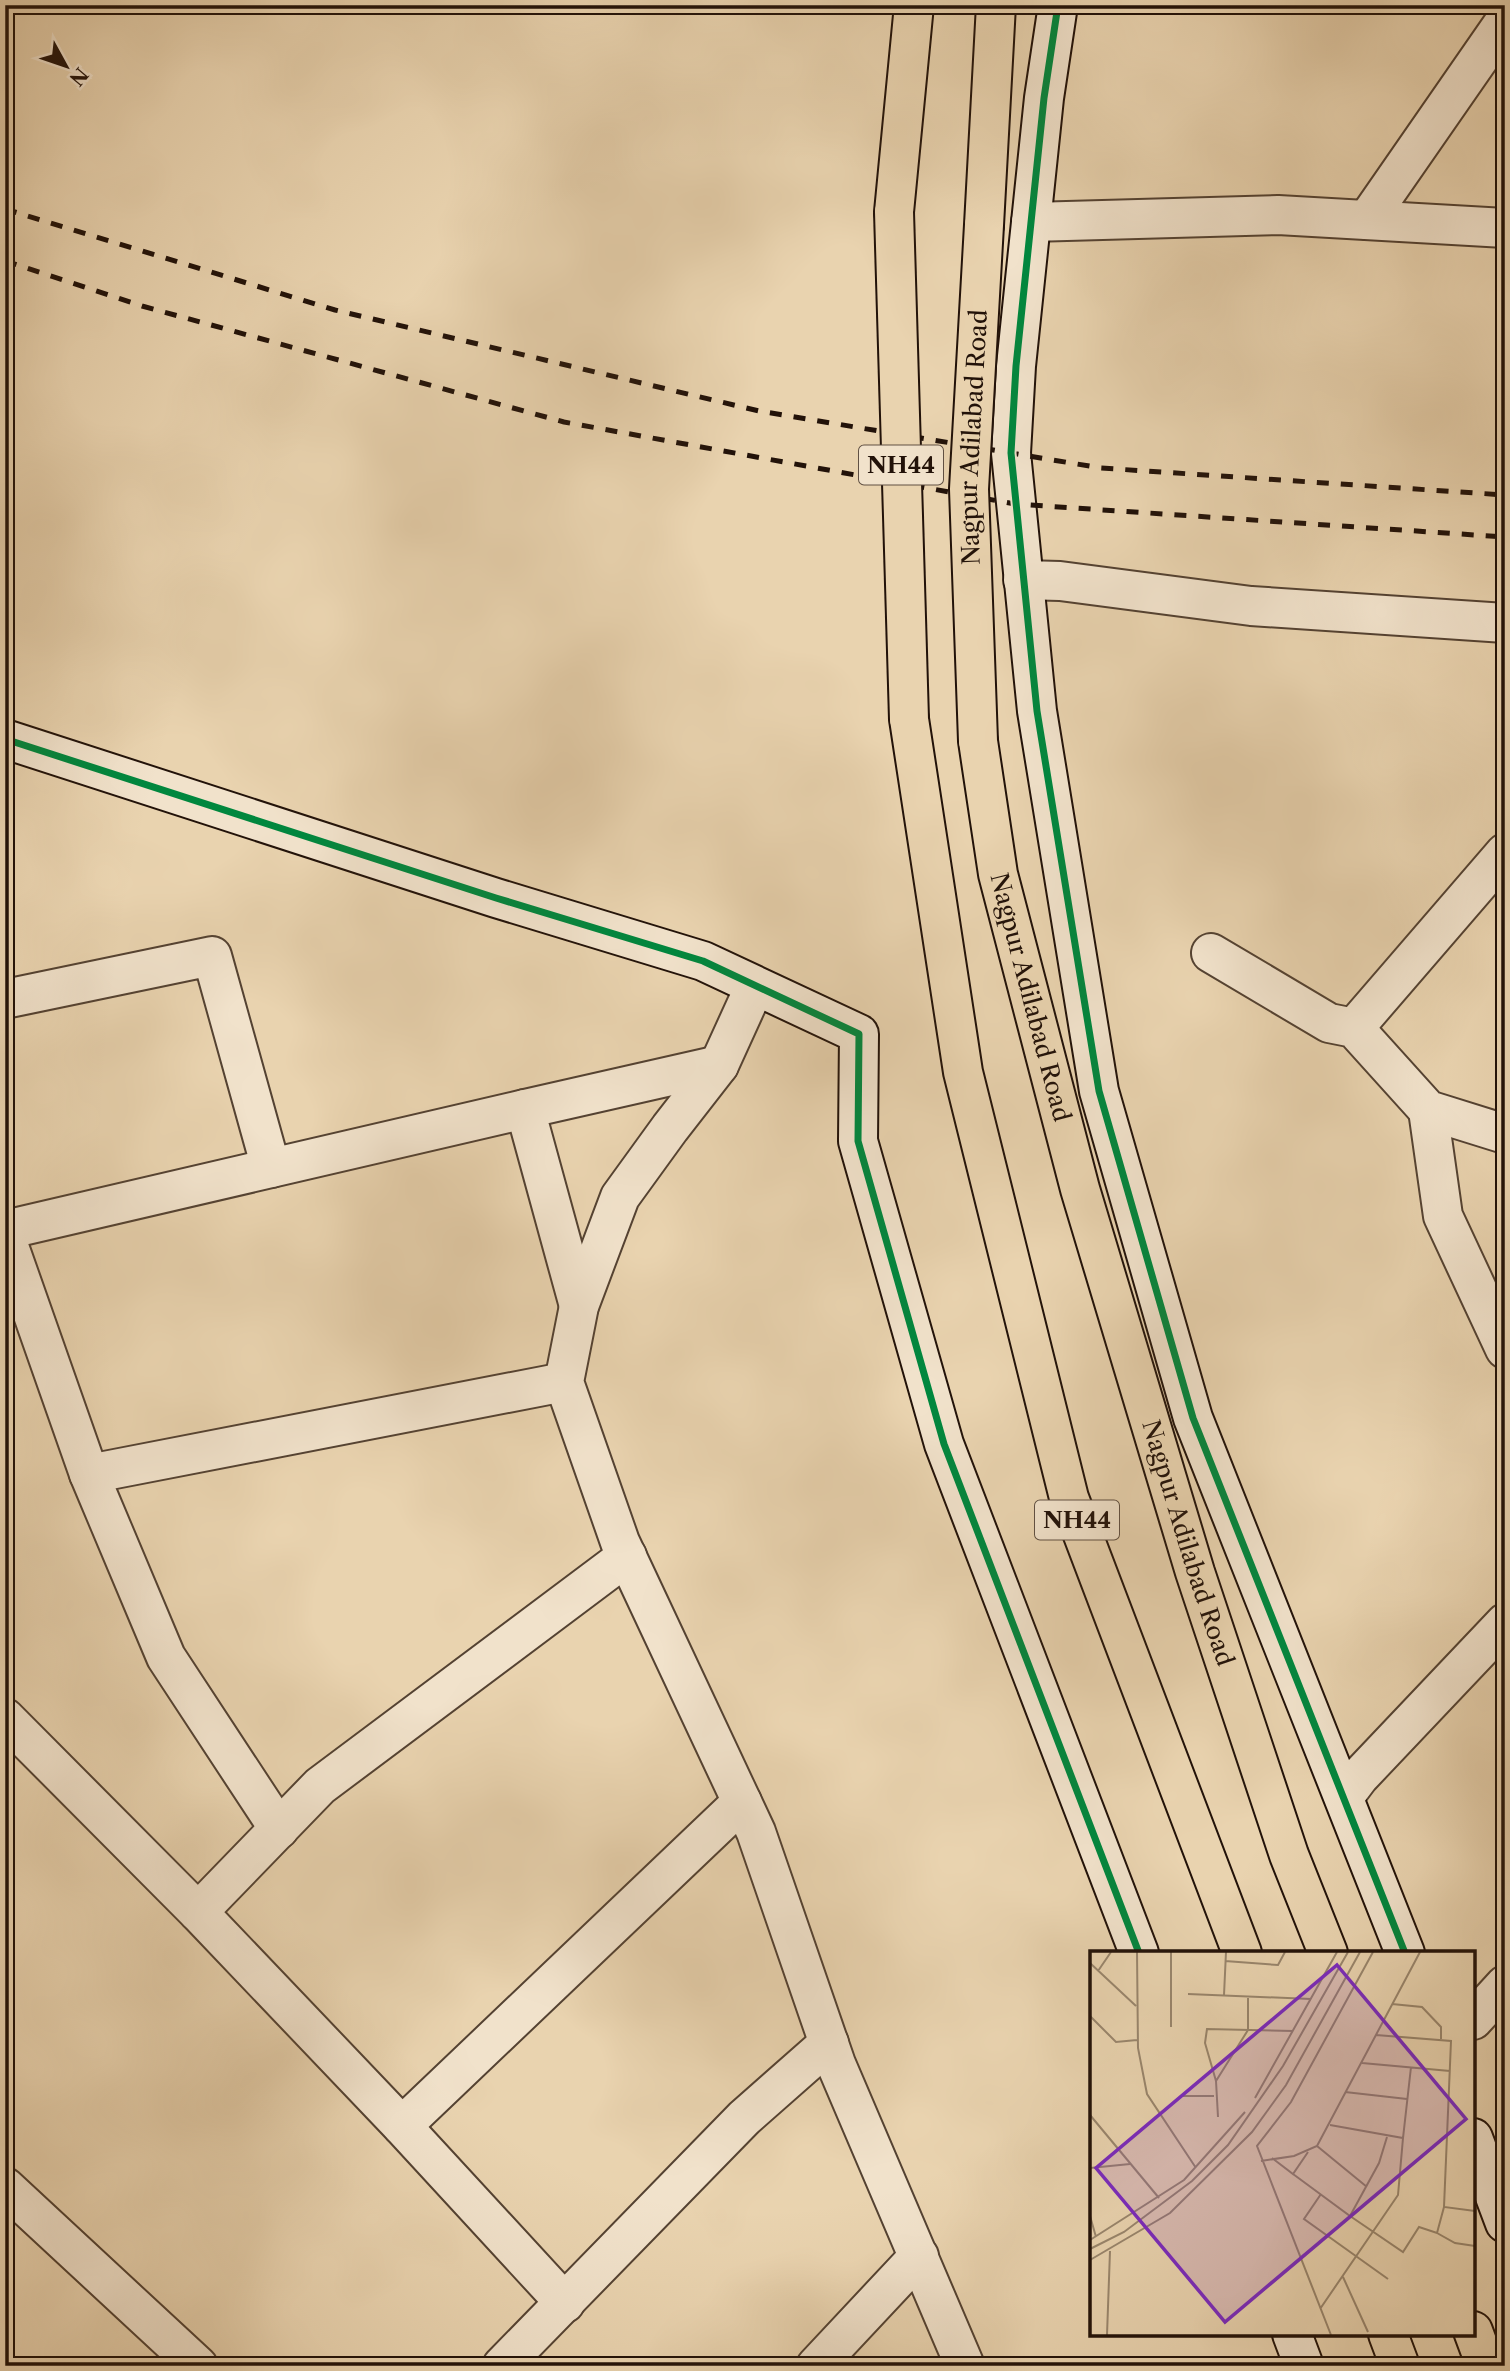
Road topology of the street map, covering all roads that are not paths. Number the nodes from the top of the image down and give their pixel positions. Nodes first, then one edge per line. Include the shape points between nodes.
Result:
1 (914, 5) edge
2 (996, 5) edge
3 (1058, 5) edge
4 (1505, 21) edge
5 (1367, 220) junction
6 (1031, 222) junction
7 (1505, 228) edge
8 (1023, 580) junction
9 (1505, 623) edge
10 (5, 739) edge
11 (1505, 853) edge
12 (1211, 953) dead end
13 (755, 986) junction
14 (5, 999) edge
15 (1354, 1027) junction
16 (719, 1065) junction
17 (525, 1109) junction
18 (1428, 1110) junction
19 (1505, 1134) edge
20 (271, 1168) junction
21 (5, 1230) edge
22 (5, 1235) edge
23 (579, 1306) junction
24 (1505, 1349) edge
25 (564, 1382) junction
26 (89, 1474) junction
27 (626, 1556) junction
28 (1505, 1623) edge
29 (5, 1718) edge
30 (1344, 1797) junction
31 (742, 1802) junction
32 (279, 1829) junction
33 (198, 1912) junction
34 (1138, 1951) edge
35 (1241, 1951) edge
36 (1327, 1951) edge
37 (1404, 1951) edge
38 (1505, 1985) edge
39 (1475, 2018) edge
40 (829, 2043) junction
41 (402, 2126) junction
42 (1475, 2143) edge
43 (5, 2187) edge
44 (1505, 2223) edge
45 (919, 2256) junction
46 (565, 2303) junction
47 (1293, 2336) edge
48 (1389, 2336) edge
49 (1475, 2336) edge
50 (198, 2366) edge
51 (502, 2366) edge
52 (816, 2366) edge
53 (965, 2366) edge
54 (1304, 2366) edge
55 (1399, 2366) edge
56 (1486, 2366) edge

1 - 35 highway, NH44, bridge via 894,212 909,719 963,1072 1069,1498
2 - 36 highway, Nagpur Adilabad Road / NH44, bridge via 969,489 978,741 998,874 1080,1189 1195,1572 1289,1854
3 - 6 street
4 - 5 street
5 - 6 street via 1278,215
5 - 7 street
6 - 8 street via 1011,453
8 - 9 street via 1251,606
8 - 30 street via 1037,711 1099,1091 1193,1418
10 - 13 street via 703,961
11 - 15 street
12 - 15 street via 1329,1023
13 - 16 street
13 - 34 street via 859,1034 858,1140 944,1444
14 - 20 street via 212,956
15 - 18 street
16 - 17 street
16 - 23 street via 620,1197
17 - 20 street
17 - 23 street
18 - 19 street
18 - 24 street via 1443,1216
20 - 21 street
22 - 26 street
23 - 25 street
25 - 26 street
25 - 27 street
26 - 32 street via 166,1657
27 - 31 street
27 - 32 street via 320,1786
28 - 30 street
29 - 33 street
30 - 37 street
31 - 40 street
31 - 41 street
32 - 33 street
33 - 41 street
38 - 39 street
40 - 45 street
40 - 46 street via 744,2118
41 - 46 street
42 - 44 street
43 - 50 street
45 - 52 street
45 - 53 street
46 - 51 street
47 - 54 street
48 - 55 highway
49 - 56 highway

